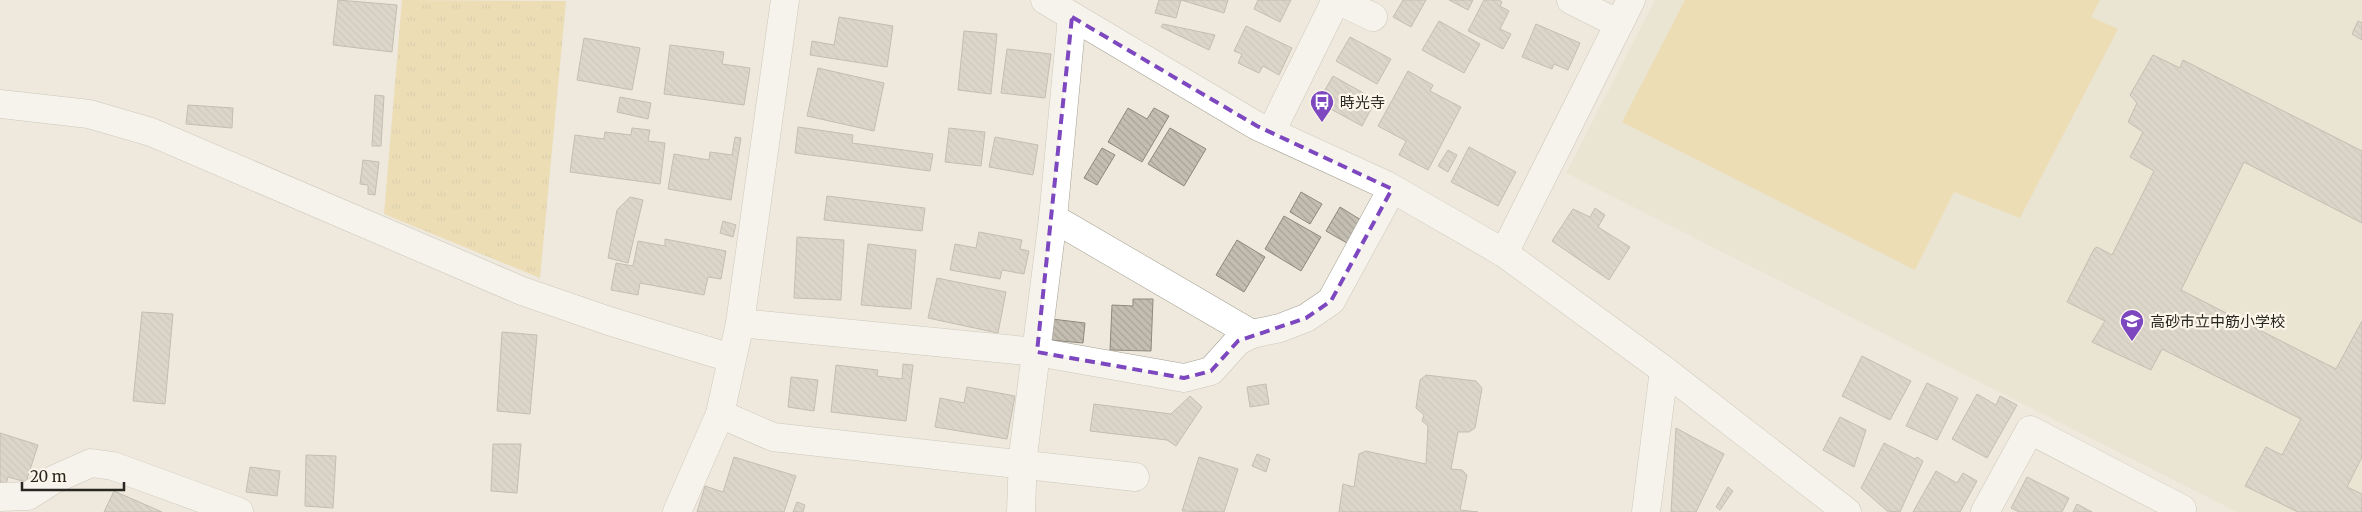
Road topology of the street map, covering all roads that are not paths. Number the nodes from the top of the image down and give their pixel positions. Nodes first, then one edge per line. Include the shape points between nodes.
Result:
1 (785, 0) edge
2 (1045, 0) edge
3 (1337, 0) edge
4 (1571, 0) edge
5 (1631, 0) edge
6 (1072, 17) junction
7 (1373, 17) dead end
8 (1619, 24) junction
9 (0, 104) edge
10 (1271, 132) junction
11 (1392, 189) junction
12 (1053, 218) junction
13 (1504, 253) junction
14 (740, 323) junction
15 (1252, 334) junction
16 (1037, 352) junction
17 (731, 358) junction
18 (1664, 370) junction
19 (720, 414) junction
20 (1023, 463) junction
21 (1135, 477) dead end
22 (0, 497) edge
23 (1639, 508) edge
24 (2182, 509) dead end
25 (239, 512) edge
26 (677, 512) edge
27 (1021, 512) edge
28 (1847, 512) edge
29 (1986, 512) edge

1 - 14 street
2 - 6 street
3 - 7 street
3 - 10 street
4 - 8 street
5 - 8 street
6 - 10 street
6 - 12 street
8 - 13 street
9 - 17 street via 89,114 151,132 522,291
10 - 11 street
11 - 13 street
11 - 15 street via 1331,301 1306,318
12 - 15 street
12 - 16 street
13 - 18 street
14 - 16 street
14 - 17 street
15 - 16 street via 1238,341 1211,371 1184,378
16 - 20 street
17 - 19 street
18 - 23 street
18 - 28 street
19 - 20 street via 773,437
19 - 26 street
20 - 21 street
20 - 27 street
22 - 25 street via 28,496 92,463 114,466
24 - 29 street via 2030,430

